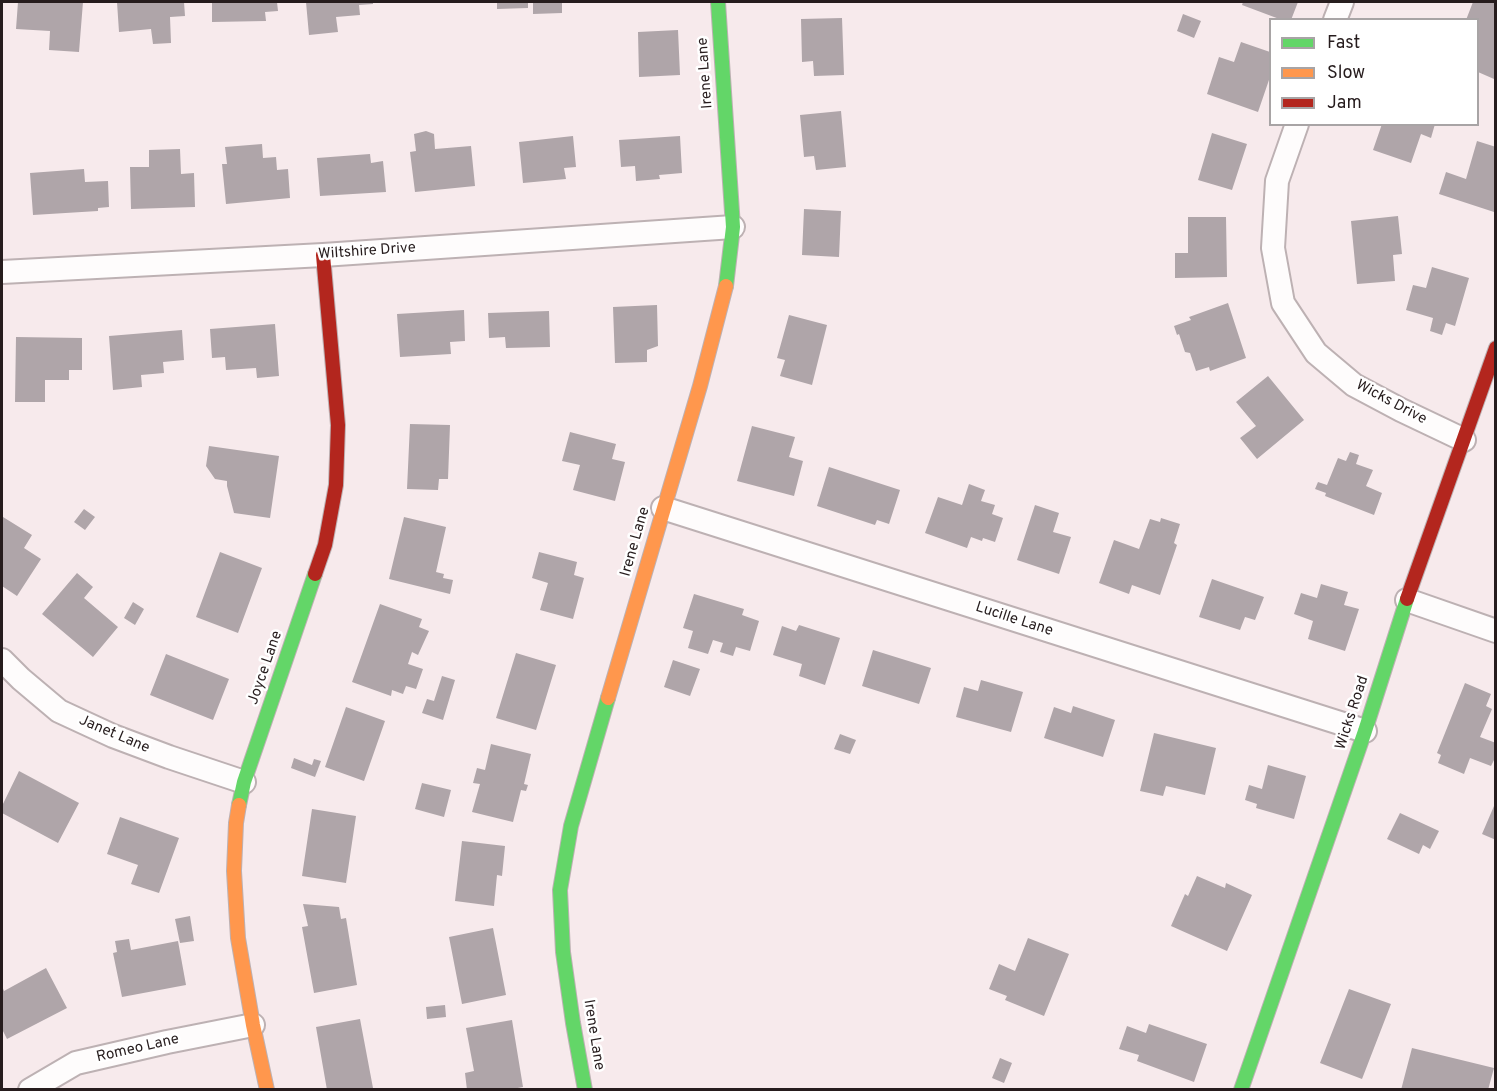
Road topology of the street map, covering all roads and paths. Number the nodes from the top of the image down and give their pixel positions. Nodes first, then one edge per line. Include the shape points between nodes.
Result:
1 (718, 2) edge
2 (1342, 2) edge
3 (1336, 18) edge
4 (1296, 126) edge
5 (733, 227) junction
6 (323, 255) junction
7 (2, 272) edge
8 (1496, 348) edge
9 (1464, 440) junction
10 (663, 508) junction
11 (1407, 600) junction
12 (1496, 631) edge
13 (2, 660) edge
14 (1365, 731) junction
15 (244, 782) junction
16 (253, 1025) junction
17 (30, 1089) edge
18 (267, 1089) edge
19 (585, 1089) edge
20 (1241, 1089) edge

1 - 5 street, Irene Lane
2 - 3 street
4 - 9 street, Wicks Drive via 1277,181 1273,248 1283,303 1316,353 1354,385
5 - 6 street, Wiltshire Drive
5 - 10 street, Irene Lane via 727,283
6 - 7 street, Wiltshire Drive
6 - 15 street, Joyce Lane via 338,425 336,485 326,545
8 - 9 street, Wicks Road
9 - 11 street, Wicks Road
10 - 14 street, Lucille Lane
10 - 19 street, Irene Lane via 571,826 560,890 563,952
11 - 12 street
11 - 14 street, Wicks Road
13 - 15 street, Janet Lane via 59,711 113,736
14 - 20 street, Wicks Road
15 - 16 street, Joyce Lane via 236,823 234,870 238,938
16 - 17 street, Romeo Lane via 76,1063
16 - 18 street, Joyce Lane

